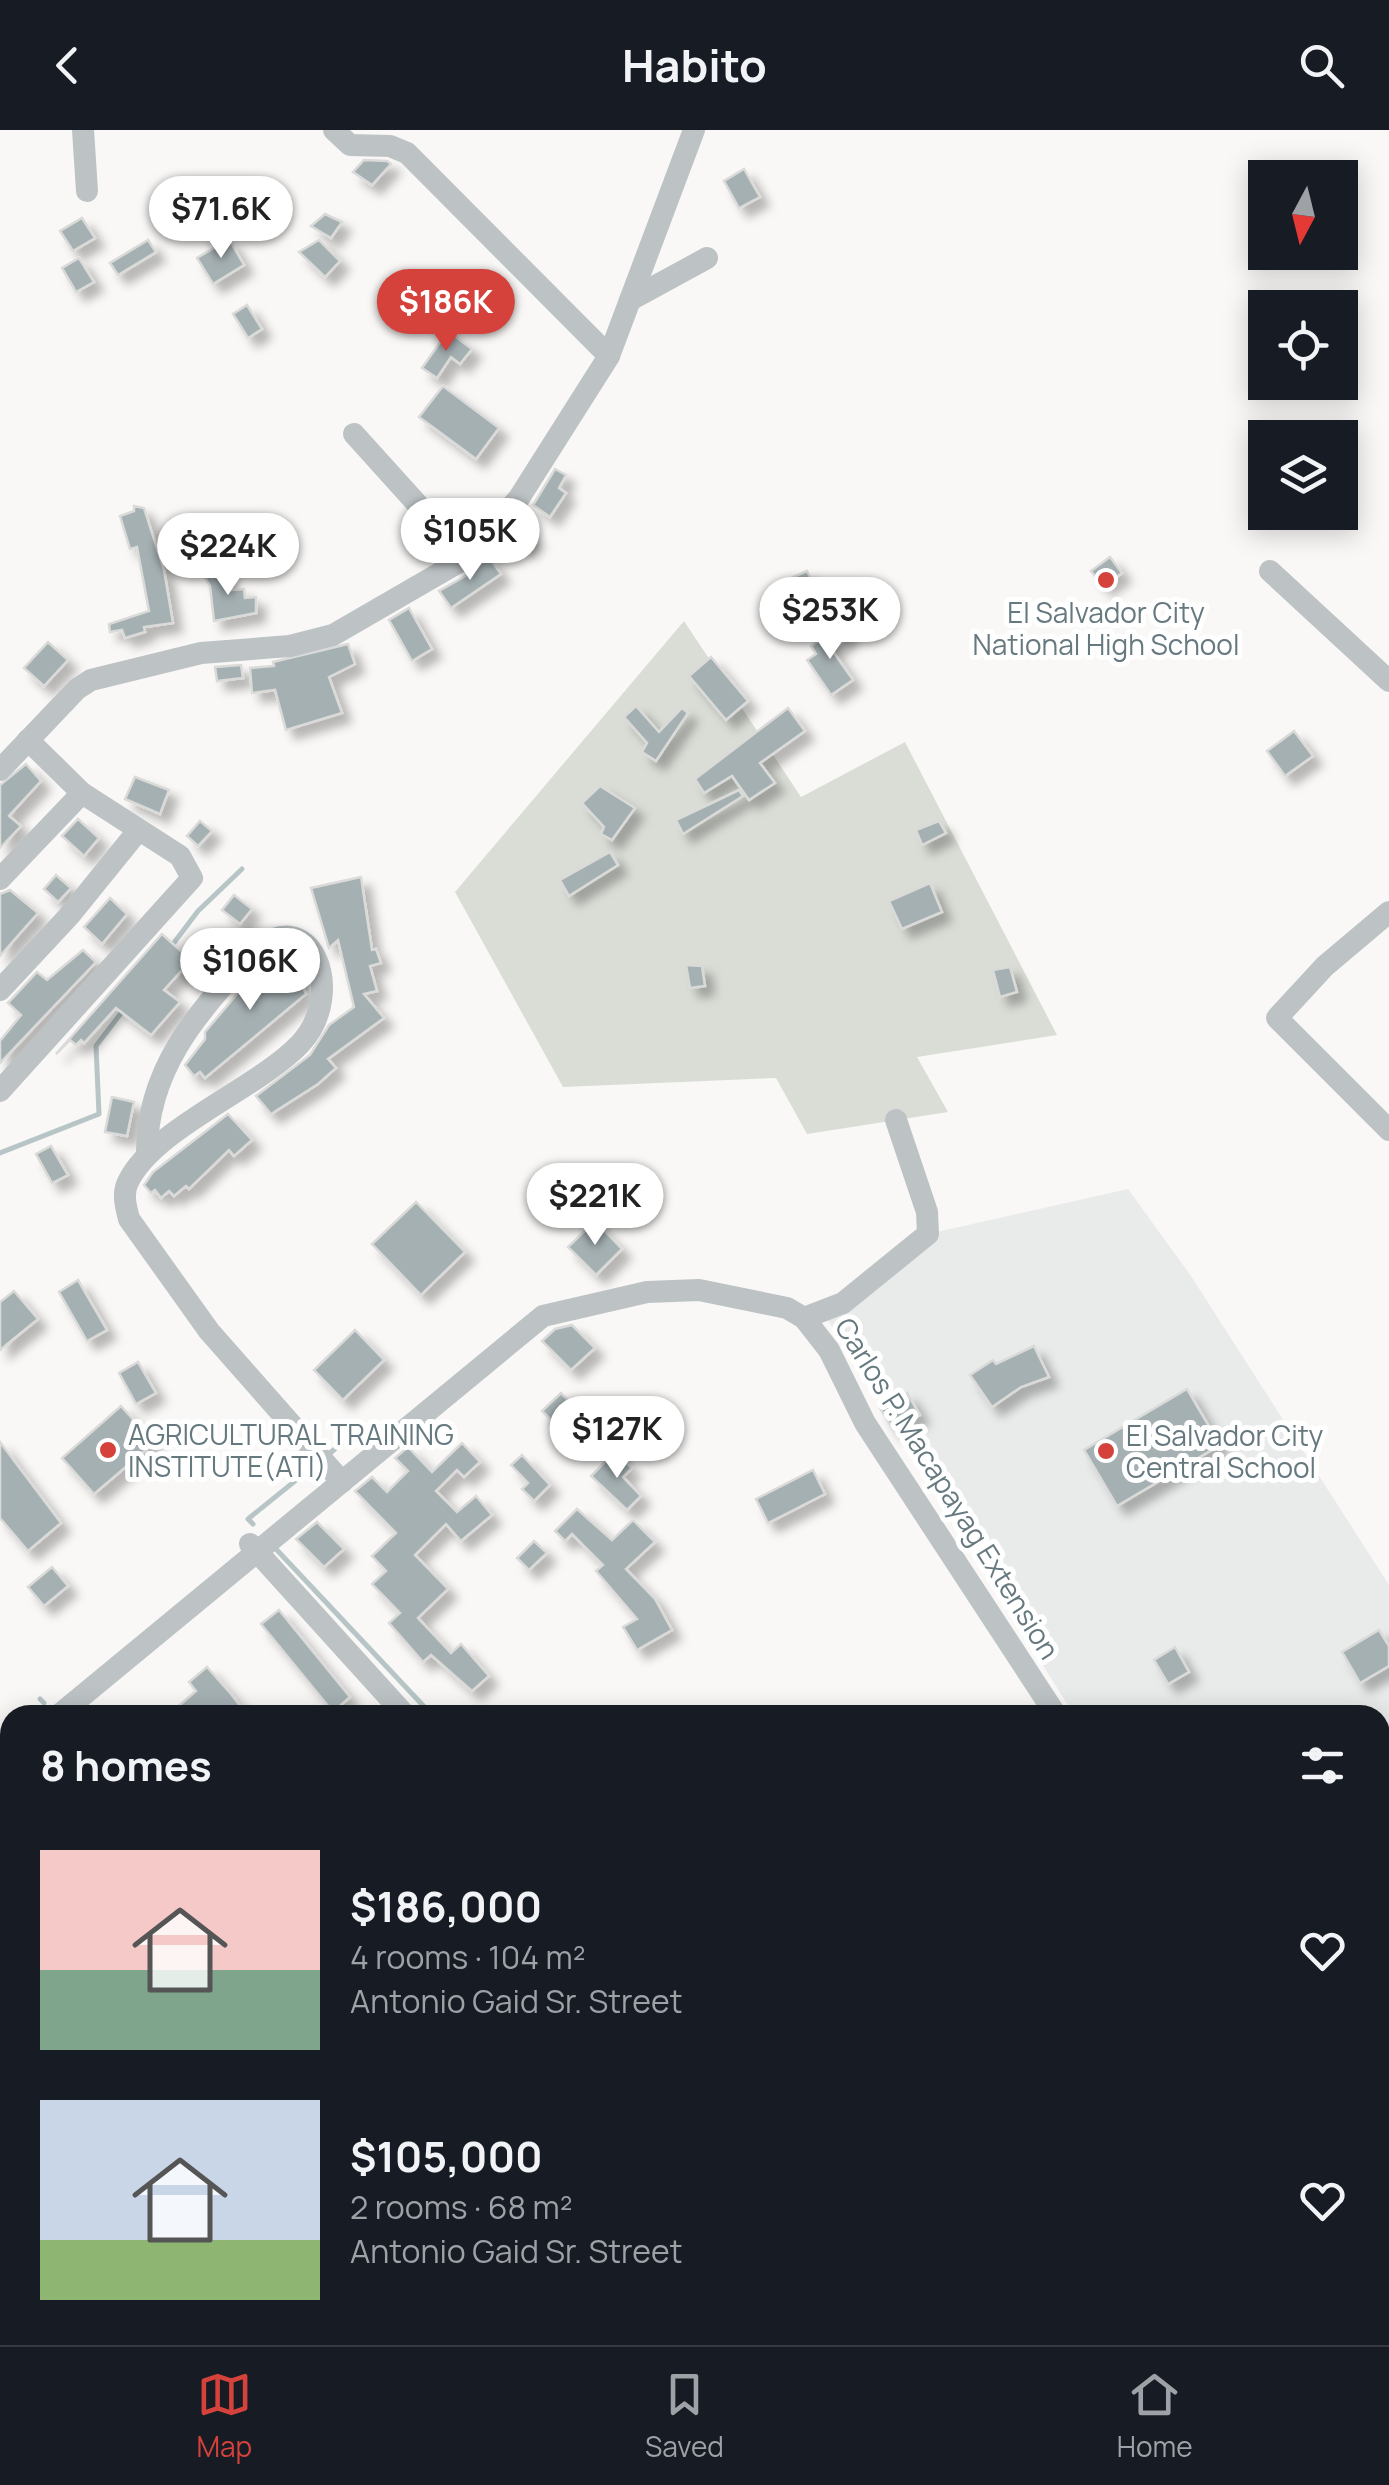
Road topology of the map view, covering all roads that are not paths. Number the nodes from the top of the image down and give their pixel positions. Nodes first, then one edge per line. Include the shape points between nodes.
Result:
1 (83, 130) edge
2 (334, 130) edge
3 (694, 130) edge
4 (87, 191) dead end
5 (707, 258) dead end
6 (630, 300) junction
7 (608, 356) junction
8 (354, 434) dead end
9 (466, 558) junction
10 (1270, 570) dead end
11 (1389, 681) edge
12 (28, 740) junction
13 (0, 770) edge
14 (82, 793) junction
15 (137, 832) junction
16 (0, 879) edge
17 (1389, 912) edge
18 (0, 990) edge
19 (0, 1091) edge
20 (896, 1120) dead end
21 (1389, 1130) edge
22 (148, 1154) junction
23 (804, 1318) junction
24 (342, 1482) junction
25 (254, 1548) junction
26 (71, 1705) edge
27 (396, 1705) edge
28 (1049, 1705) edge

1 - 4 street
2 - 7 street via 350,145 407,153
3 - 6 street
5 - 6 street
6 - 7 street
7 - 9 street via 518,498
8 - 9 street
9 - 12 street via 333,635 290,646 200,653 90,680
10 - 11 street
12 - 13 street
12 - 14 street
14 - 15 street
14 - 16 street
15 - 18 street
15 - 19 street via 180,856 192,878
17 - 21 street via 1276,1018
20 - 23 street via 928,1234 843,1303
22 - 22 street via 299,1044 314,1025 323,994 321,962 306,944 286,938 260,947 174,1046 149,1108
22 - 24 street via 127,1183 129,1219 209,1331
23 - 24 street, Carlos P. Macapayag Extension via 787,1308 699,1290 646,1292 543,1316
23 - 28 street, Carlos P. Macapayag Extension
24 - 25 street
25 - 26 street
25 - 27 street

